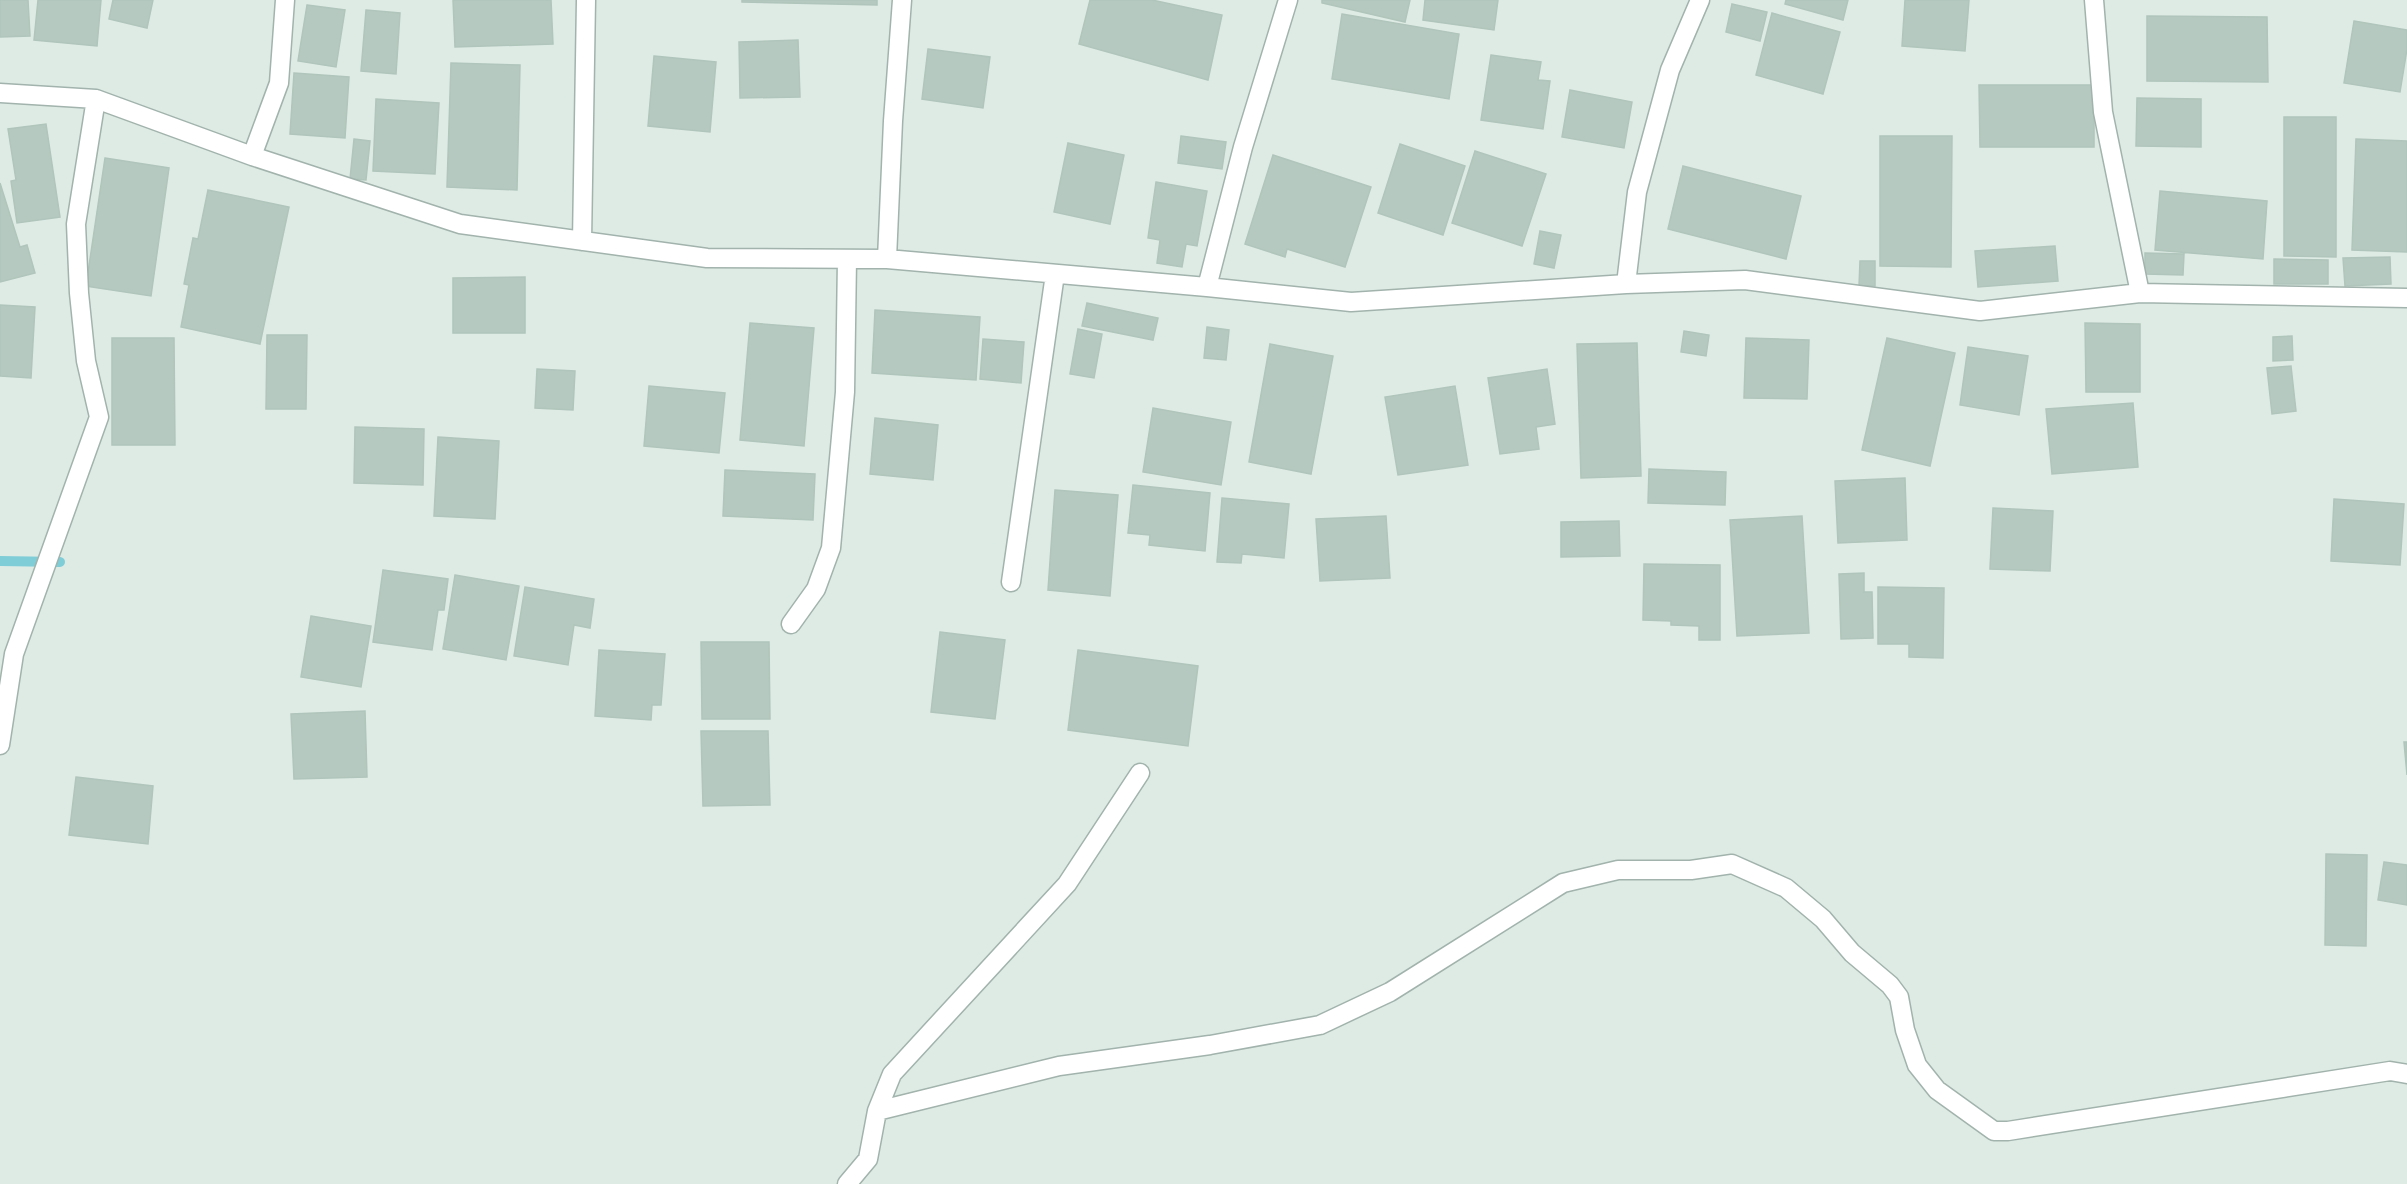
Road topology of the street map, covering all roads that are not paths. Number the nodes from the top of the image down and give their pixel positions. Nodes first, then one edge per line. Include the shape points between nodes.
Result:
1 (285, 0) edge
2 (586, 0) edge
3 (902, 0) edge
4 (1288, 0) edge
5 (1700, 0) edge
6 (2094, 0) edge
7 (0, 93) edge
8 (96, 99) junction
9 (252, 156) junction
10 (582, 241) junction
11 (847, 259) junction
12 (887, 259) junction
13 (1055, 274) junction
14 (1626, 284) junction
15 (1207, 287) junction
16 (2140, 293) junction
17 (2407, 298) edge
18 (1011, 582) dead end
19 (791, 624) dead end
20 (0, 745) edge
21 (1140, 773) dead end
22 (2407, 1074) edge
23 (878, 1111) junction
24 (847, 1184) edge

1 - 9 street via 279,83
2 - 10 street
3 - 12 street
4 - 15 street via 1243,147
5 - 14 street via 1670,70 1637,192
6 - 16 street via 2103,112
7 - 8 street
8 - 9 street
8 - 20 street via 76,224 86,361 99,417 14,654
9 - 10 street via 460,224
10 - 11 street via 707,258
11 - 12 street
11 - 19 street via 845,392 831,548 816,589
12 - 13 street
13 - 15 street
13 - 18 street
14 - 15 street via 1351,302
14 - 16 street via 1745,280 1980,311
16 - 17 street
21 - 23 street via 1067,884 892,1074
22 - 23 street via 2390,1071 1994,1131 1937,1090 1917,1065 1899,997 1890,985 1786,888 1732,864 1691,870 1618,870 1563,883 1390,992 1320,1025 1059,1066
23 - 24 street via 868,1159

